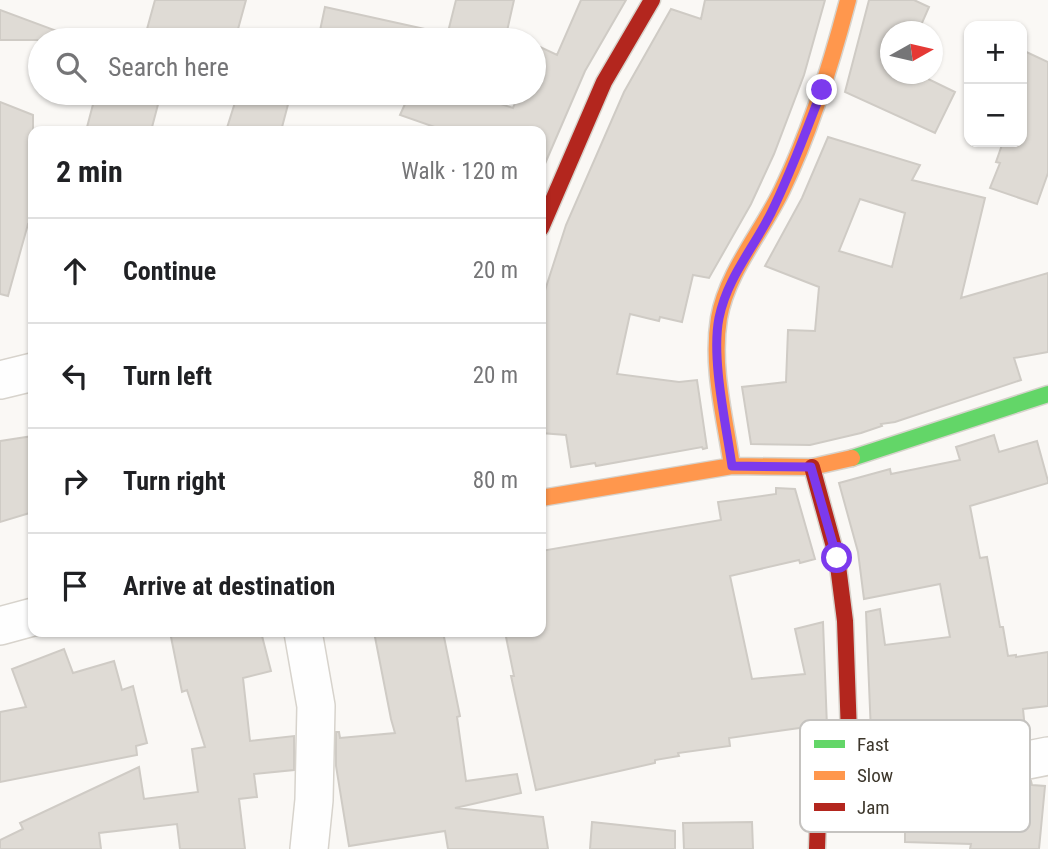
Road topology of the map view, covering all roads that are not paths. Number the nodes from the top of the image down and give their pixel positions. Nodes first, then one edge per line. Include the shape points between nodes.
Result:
1 (652, 0) edge
2 (848, 0) edge
3 (546, 216) edge
4 (28, 373) edge
5 (0, 380) edge
6 (1048, 394) edge
7 (732, 466) junction
8 (811, 467) junction
9 (546, 497) edge
10 (28, 618) edge
11 (0, 625) edge
12 (304, 637) edge
13 (849, 720) edge
14 (1048, 756) edge
15 (1030, 760) edge
16 (309, 849) edge

1 - 3 street via 604,82
2 - 7 street via 837,46 793,167 726,291 718,350
4 - 5 street
6 - 8 street via 958,426
7 - 8 street
7 - 9 street
8 - 13 street via 837,558 845,621
10 - 11 street
12 - 16 street via 316,706
14 - 15 street

